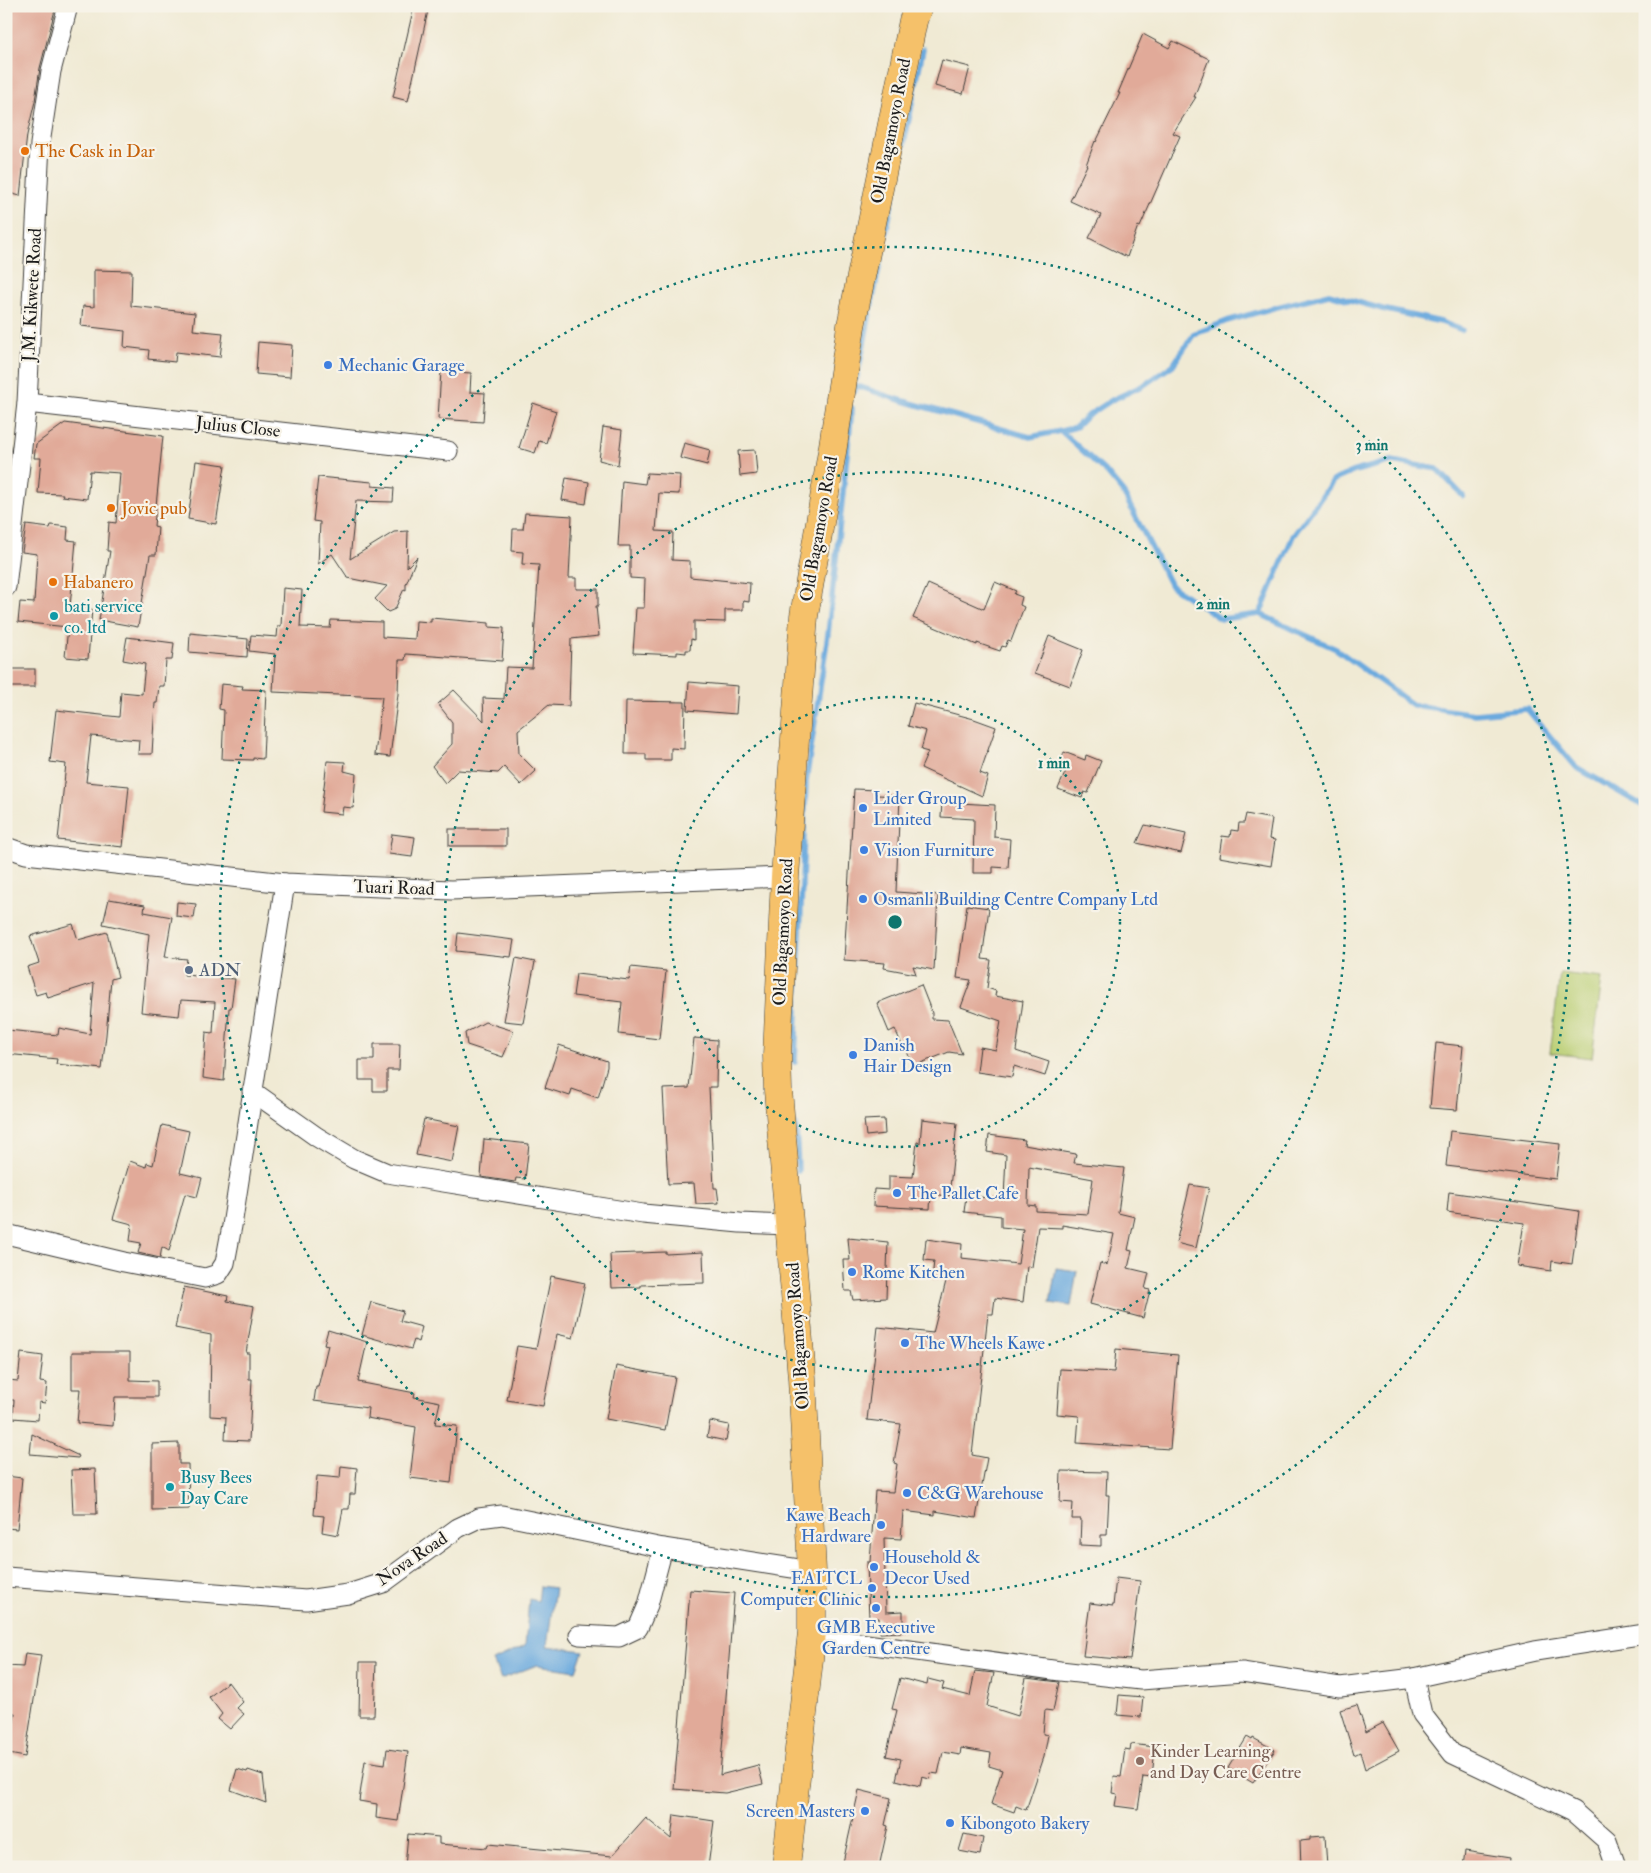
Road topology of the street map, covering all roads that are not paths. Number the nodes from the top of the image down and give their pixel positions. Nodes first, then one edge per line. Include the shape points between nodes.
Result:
1 (68, 6) edge
2 (918, 6) edge
3 (27, 403) junction
4 (448, 451) dead end
5 (6, 586) edge
6 (6, 847) edge
7 (785, 877) junction
8 (284, 883) junction
9 (252, 1091) junction
10 (788, 1225) junction
11 (6, 1234) edge
12 (663, 1548) junction
13 (812, 1571) junction
14 (6, 1576) edge
15 (812, 1632) junction
16 (1645, 1634) edge
17 (579, 1635) dead end
18 (1414, 1678) junction
19 (786, 1867) edge
20 (1616, 1867) edge

1 - 3 street, J.M. Kikwete Road via 51,71 40,144
2 - 7 main road, Old Bagamoyo Road via 851,326 804,616
3 - 4 street, Julius Close
3 - 5 street, J.M. Kikwete Road
6 - 8 street, Tuari Road via 26,854
7 - 8 street, Tuari Road via 451,890
7 - 10 main road, Old Bagamoyo Road via 777,1056
8 - 9 street
9 - 10 street via 354,1159 386,1173 643,1214
9 - 11 street via 232,1226 225,1263 218,1274 205,1278
10 - 13 main road, Old Bagamoyo Road via 802,1378
12 - 13 street, Nova Road
12 - 14 street, Nova Road via 502,1515 479,1518 458,1528 384,1583 348,1594 306,1600
12 - 17 street via 648,1605 638,1628 619,1637
13 - 15 main road, Old Bagamoyo Road
15 - 18 street via 845,1641 1142,1680 1242,1672 1340,1687
15 - 19 main road, Old Bagamoyo Road
16 - 18 street via 1535,1651
18 - 20 street via 1422,1714 1453,1754 1573,1811 1606,1842

